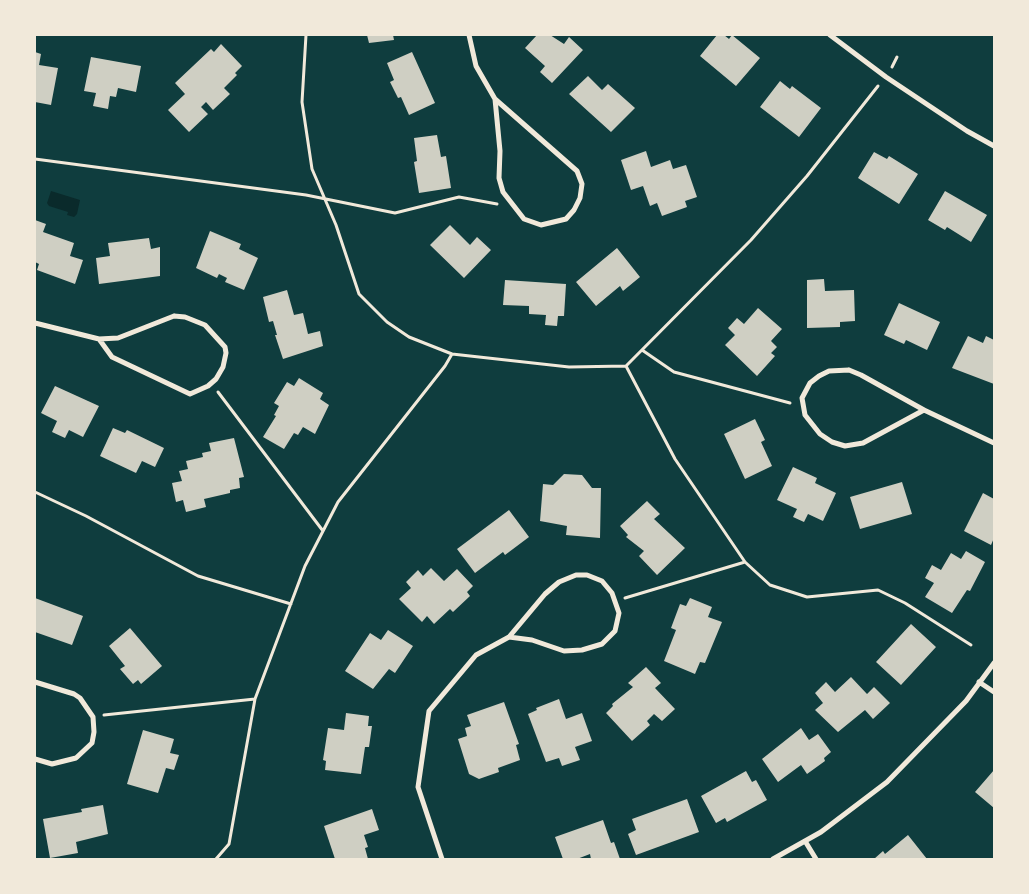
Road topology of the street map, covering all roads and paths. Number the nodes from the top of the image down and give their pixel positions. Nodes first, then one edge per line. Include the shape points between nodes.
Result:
1 (306, 35) edge
2 (468, 35) edge
3 (830, 35) edge
4 (898, 56) dead end
5 (886, 77) junction
6 (495, 99) junction
7 (994, 146) edge
8 (35, 160) edge
9 (324, 198) junction
10 (513, 207) junction
11 (35, 323) edge
12 (99, 339) junction
13 (642, 350) junction
14 (452, 354) junction
15 (626, 366) junction
16 (212, 383) junction
17 (802, 406) junction
18 (924, 410) junction
19 (994, 443) edge
20 (35, 492) edge
21 (323, 531) junction
22 (745, 562) junction
23 (615, 601) junction
24 (291, 604) junction
25 (509, 637) junction
26 (971, 645) dead end
27 (994, 663) edge
28 (35, 682) edge
29 (980, 682) junction
30 (994, 692) edge
31 (255, 699) junction
32 (92, 717) junction
33 (35, 759) edge
34 (805, 841) junction
35 (216, 859) edge
36 (442, 859) edge
37 (773, 859) edge
38 (816, 859) edge

1 - 9 path via 302,102 312,169
2 - 6 street via 476,66
3 - 5 street
4 - 5 path
5 - 7 street
5 - 13 path via 751,240
6 - 10 street via 499,178
6 - 10 street via 560,153 577,171 582,184 574,210 558,222 541,226 524,219
8 - 9 path via 178,176
9 - 10 path via 395,213 459,197
9 - 14 path via 359,294 386,322 409,337
11 - 12 street
12 - 16 street via 112,357 190,394
12 - 16 street via 118,338 174,316 185,317 205,325 225,347 223,367
13 - 15 path
13 - 17 path via 674,372
14 - 15 path via 569,368
14 - 21 path via 338,502
15 - 22 path via 675,459
16 - 21 path
17 - 18 street via 820,434 845,446 863,443
17 - 18 street via 802,398 810,383 829,371 843,370 860,375
18 - 19 street
20 - 24 path via 198,576
21 - 24 path
22 - 23 path
22 - 26 path via 770,585 807,597 878,590 905,603
23 - 25 street via 602,581 587,574 576,576 559,582
23 - 25 street via 620,613 615,631 602,644 564,651 532,640
24 - 31 path
25 - 36 street via 476,655 429,711 418,787
27 - 29 street
28 - 32 street via 74,694
29 - 30 street
29 - 34 street via 887,782
31 - 32 path
31 - 35 path via 229,844
32 - 33 street via 92,743 76,758 52,764
34 - 37 street
34 - 38 street

